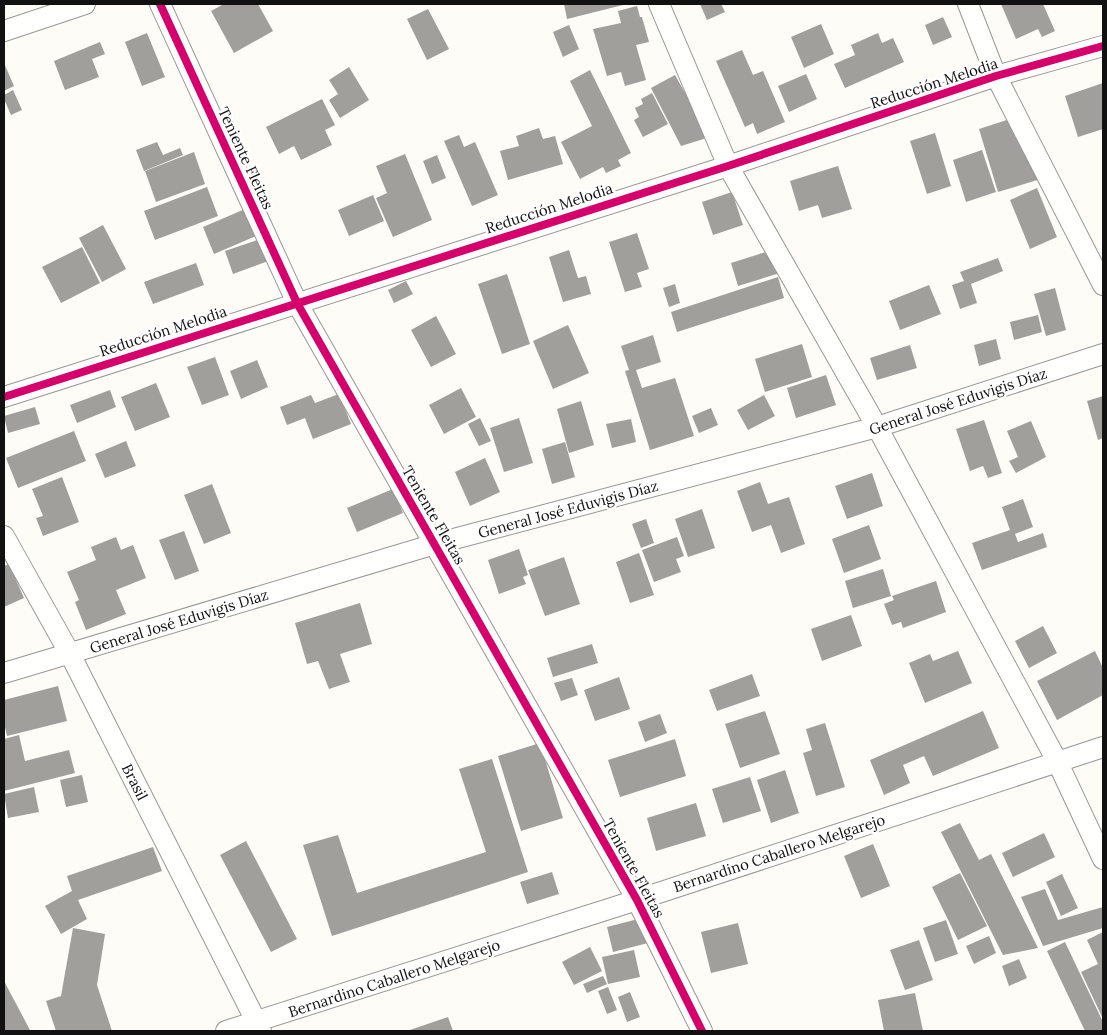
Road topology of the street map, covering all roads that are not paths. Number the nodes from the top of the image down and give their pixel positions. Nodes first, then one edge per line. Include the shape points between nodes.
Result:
1 (86, 4) edge
2 (160, 4) edge
3 (659, 4) edge
4 (968, 4) edge
5 (4, 32) edge
6 (1103, 46) edge
7 (996, 76) junction
8 (728, 166) junction
9 (1103, 285) edge
10 (297, 302) junction
11 (1103, 354) edge
12 (4, 397) edge
13 (877, 427) junction
14 (4, 536) edge
15 (435, 544) junction
16 (70, 654) junction
17 (4, 673) edge
18 (1103, 747) edge
19 (1057, 761) junction
20 (1103, 859) edge
21 (637, 900) junction
22 (259, 1027) edge
23 (226, 1031) edge
24 (702, 1031) edge

1 - 5 street
2 - 10 street, Teniente Fleitas
3 - 8 street
4 - 7 street
6 - 7 street, Reducción Melodia
7 - 8 street, Reducción Melodia
7 - 9 street
8 - 10 street, Reducción Melodia
8 - 13 street
10 - 12 street, Reducción Melodia
10 - 15 street, Teniente Fleitas
11 - 13 street, General José Eduvigis Díaz
13 - 15 street, General José Eduvigis Díaz
13 - 19 street
14 - 16 street, Brasil
15 - 16 street, General José Eduvigis Díaz
15 - 21 street, Teniente Fleitas
16 - 17 street, General José Eduvigis Díaz
16 - 22 street, Brasil
18 - 19 street, Bernardino Caballero Melgarejo
19 - 20 street
19 - 21 street, Bernardino Caballero Melgarejo
21 - 22 street, Bernardino Caballero Melgarejo
21 - 24 street, Teniente Fleitas
22 - 23 street, Bernardino Caballero Melgarejo

